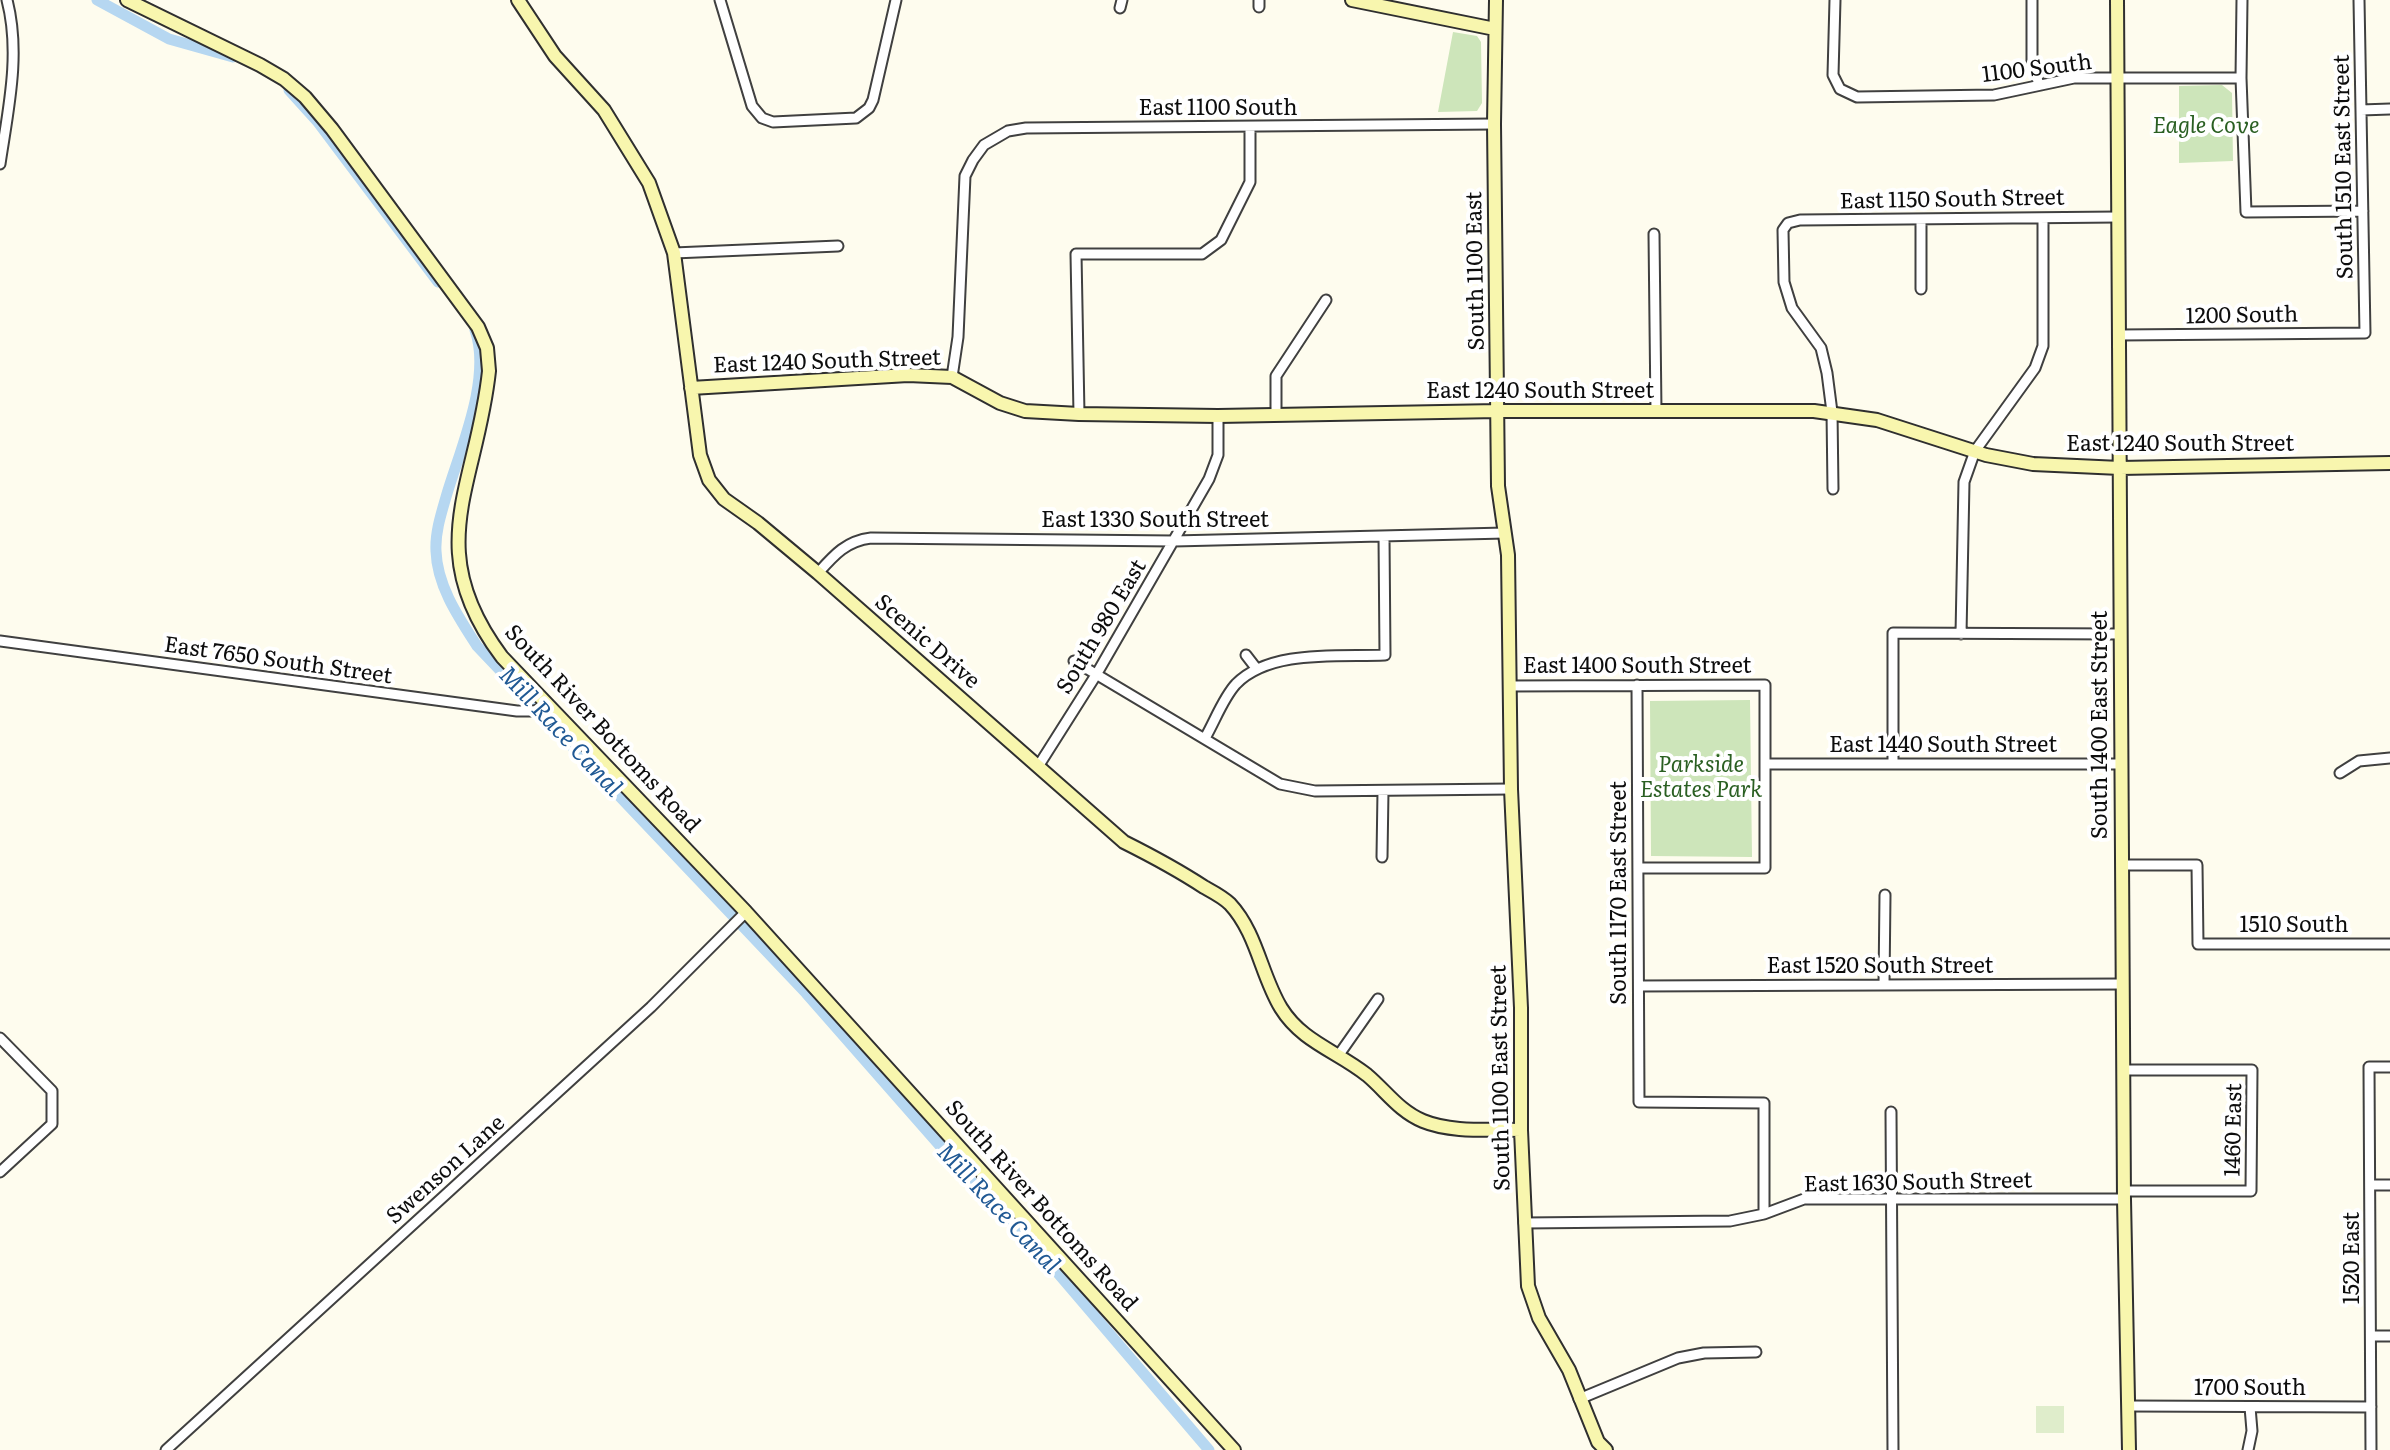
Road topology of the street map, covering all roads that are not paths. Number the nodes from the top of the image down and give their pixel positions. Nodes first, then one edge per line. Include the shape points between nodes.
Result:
1 (7, 0) edge
2 (127, 0) edge
3 (518, 0) edge
4 (720, 0) edge
5 (896, 0) edge
6 (1352, 0) edge
7 (1496, 0) edge
8 (1835, 0) edge
9 (2032, 0) edge
10 (2117, 0) edge
11 (2242, 0) edge
12 (2359, 0) edge
13 (1495, 29) junction
14 (2241, 78) junction
15 (2117, 79) junction
16 (2039, 85) junction
17 (2390, 109) edge
18 (2361, 110) junction
19 (1494, 124) junction
20 (1250, 127) junction
21 (0, 164) edge
22 (2363, 211) junction
23 (2118, 217) junction
24 (2043, 218) junction
25 (1921, 219) junction
26 (1654, 234) dead end
27 (838, 246) dead end
28 (674, 253) junction
29 (1921, 289) dead end
30 (1326, 300) dead end
31 (2365, 333) joint
32 (2119, 335) junction
33 (952, 377) junction
34 (691, 388) junction
35 (1498, 411) junction
36 (1656, 412) junction
37 (1832, 412) junction
38 (1079, 414) junction
39 (1276, 415) junction
40 (1218, 416) junction
41 (1975, 451) junction
42 (2390, 463) edge
43 (2120, 468) junction
44 (1833, 489) dead end
45 (1505, 533) junction
46 (1384, 536) junction
47 (1174, 541) junction
48 (818, 573) junction
49 (1961, 634) junction
50 (2121, 634) junction
51 (0, 641) edge
52 (1246, 655) dead end
53 (1074, 661) dead end
54 (1256, 668) junction
55 (1096, 675) junction
56 (1637, 685) junction
57 (1510, 686) junction
58 (542, 708) junction
59 (1205, 738) junction
60 (2390, 758) edge
61 (1893, 763) junction
62 (1765, 764) junction
63 (2121, 764) junction
64 (1039, 765) junction
65 (2340, 773) dead end
66 (1511, 789) junction
67 (1383, 791) junction
68 (1382, 857) dead end
69 (2122, 865) junction
70 (1639, 868) junction
71 (1885, 895) dead end
72 (744, 914) junction
73 (2390, 944) edge
74 (1884, 984) junction
75 (2122, 984) junction
76 (1639, 986) junction
77 (1378, 999) dead end
78 (0, 1038) edge
79 (1338, 1056) junction
80 (2390, 1067) edge
81 (2123, 1070) junction
82 (1891, 1112) dead end
83 (1521, 1130) junction
84 (0, 1172) edge
85 (2370, 1185) junction
86 (2390, 1185) edge
87 (2251, 1191) joint
88 (2124, 1195) junction
89 (1891, 1198) junction
90 (1764, 1214) junction
91 (1524, 1223) junction
92 (2371, 1336) junction
93 (2390, 1336) edge
94 (1756, 1352) dead end
95 (1579, 1399) junction
96 (2129, 1406) junction
97 (2250, 1407) junction
98 (2371, 1407) junction
99 (166, 1450) edge
100 (1234, 1450) edge
101 (1606, 1450) edge
102 (1893, 1450) edge
103 (2129, 1450) edge
104 (2248, 1450) edge
105 (2371, 1450) edge

1 - 21 street via 14,59
2 - 58 street, South River Bottoms Road via 260,65 305,97 478,327 489,371 459,517 460,569 490,640
3 - 28 street, Scenic Drive via 555,56 612,122 649,183
4 - 5 street via 752,106 773,122 863,114 873,100
6 - 13 street
7 - 13 street, South 1100 East
8 - 16 street, 1100 South via 1833,75 1840,89 1857,97 1994,95
9 - 16 street via 2032,60
10 - 15 street, South 1400 East Street
11 - 14 street
12 - 18 street, South 1510 East Street
13 - 19 street, South 1100 East
14 - 15 street, 1100 South
14 - 22 street via 2246,212
15 - 16 street, 1100 South via 2074,78
15 - 23 street, South 1400 East Street
17 - 18 street
18 - 22 street, South 1510 East Street
19 - 20 street, East 1100 South
19 - 35 street, South 1100 East
20 - 33 street, East 1100 South via 1026,128 999,135 979,151 963,188
20 - 38 street via 1250,182 1221,240 1202,254 1076,254
22 - 31 street, South 1510 East Street
23 - 24 street, East 1150 South Street
23 - 32 street, South 1400 East Street
24 - 25 street, East 1150 South Street
24 - 41 street via 2043,346 2035,368
25 - 29 street
25 - 37 street, East 1150 South Street via 1800,220 1783,230 1784,282 1792,308 1821,348
26 - 36 street
27 - 28 street
28 - 34 street, Scenic Drive
30 - 39 street via 1276,376
31 - 32 street, 1200 South
32 - 43 street, South 1400 East Street
33 - 34 street, East 1240 South Street
33 - 38 street, East 1240 South Street via 1025,411
34 - 48 street, Scenic Drive via 700,455 709,480 724,499
35 - 36 street, East 1240 South Street
35 - 39 street, East 1240 South Street
35 - 45 street, South 1100 East via 1498,486
36 - 37 street, East 1240 South Street
37 - 41 street, East 1240 South Street via 1902,426
37 - 44 street
38 - 40 street, East 1240 South Street
39 - 40 street, East 1240 South Street
40 - 47 street, South 980 East via 1218,455
41 - 43 street, East 1240 South Street via 2033,464
41 - 49 street via 1962,507
42 - 43 street, East 1240 South Street
43 - 50 street, South 1400 East Street
45 - 46 street, East 1330 South Street
45 - 57 street, South 1100 East
46 - 47 street, East 1330 South Street
46 - 54 street via 1385,655 1285,659
47 - 48 street, East 1330 South Street via 871,538 841,548
47 - 55 street, South 980 East
48 - 64 street, Scenic Drive
49 - 50 street
49 - 61 street via 1893,633
50 - 63 street, South 1400 East Street
51 - 58 street, East 7650 South Street via 517,711
52 - 54 street
53 - 55 street
54 - 59 street via 1235,685
55 - 59 street
55 - 64 street, South 980 East
56 - 57 street, East 1400 South Street
56 - 62 street, East 1400 South Street via 1765,685
56 - 70 street, South 1170 East Street
57 - 66 street, South 1100 East Street
58 - 72 street, South River Bottoms Road
59 - 67 street via 1280,784 1315,791
60 - 65 street via 2359,761
61 - 62 street, East 1440 South Street
61 - 63 street, East 1440 South Street
62 - 70 street via 1765,868
63 - 69 street, South 1400 East Street
64 - 79 street, Scenic Drive via 1124,842 1228,902 1254,942 1282,1009 1317,1046
66 - 67 street
66 - 83 street, South 1100 East Street
67 - 68 street
69 - 73 street, 1510 South via 2197,865 2198,944
69 - 75 street, South 1400 East Street
70 - 76 street, South 1170 East Street
71 - 74 street
72 - 99 street, Swenson Lane via 651,1007
72 - 100 street, South River Bottoms Road
74 - 75 street, East 1520 South Street
74 - 76 street, East 1520 South Street
75 - 81 street, South 1400 East Street
76 - 90 street, South 1170 East Street via 1639,1102 1764,1103
77 - 79 street
78 - 84 street via 52,1091 52,1124
79 - 83 street, Scenic Drive via 1425,1123
80 - 85 street, 1520 East via 2369,1067
81 - 87 street, 1460 East via 2252,1070
81 - 88 street, South 1400 East Street
82 - 89 street
83 - 91 street, South 1100 East Street
85 - 86 street
85 - 92 street, 1520 East
87 - 88 street, East 1630 South Street
88 - 89 street, East 1630 South Street
88 - 96 street, South 1400 East Street
89 - 90 street, East 1630 South Street via 1804,1199
89 - 102 street
90 - 91 street, East 1630 South Street via 1730,1221
91 - 95 street, South 1100 East Street via 1528,1286
92 - 93 street
92 - 98 street, 1520 East
94 - 95 street via 1678,1358
95 - 101 street, South 1100 East Street
96 - 97 street, 1700 South
96 - 103 street, South 1400 East Street
97 - 98 street, 1700 South
97 - 104 street
98 - 105 street, 1520 East

